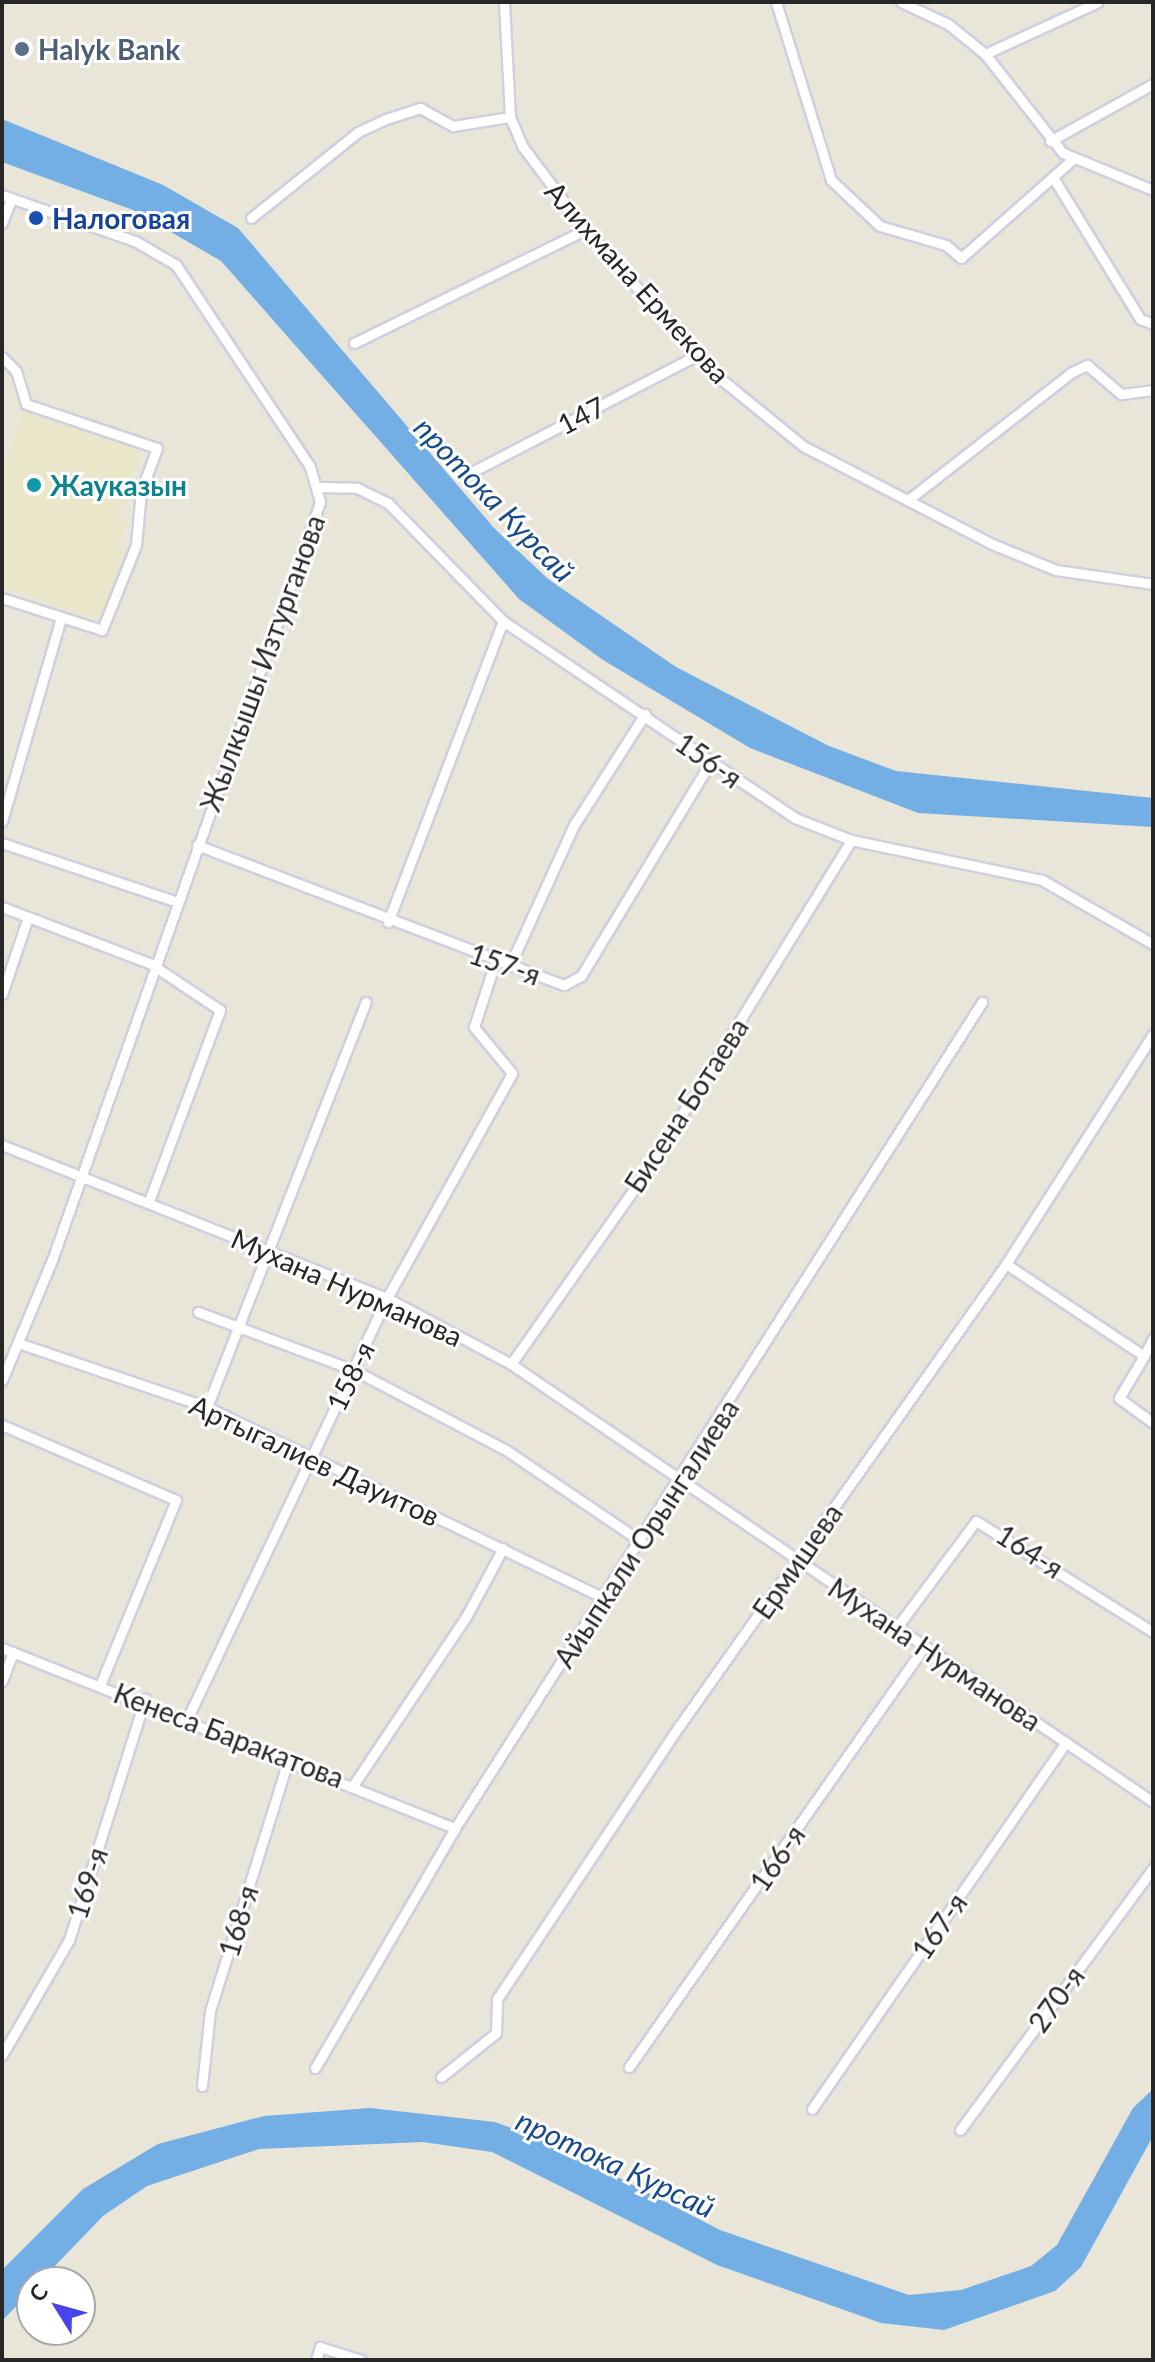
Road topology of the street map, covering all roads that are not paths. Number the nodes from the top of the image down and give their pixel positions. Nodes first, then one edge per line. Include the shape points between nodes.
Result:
1 (504, 2) edge
2 (776, 2) edge
3 (901, 2) edge
4 (1098, 2) edge
5 (985, 54) junction
6 (1153, 84) edge
7 (510, 117) junction
8 (1050, 141) junction
9 (1073, 159) junction
10 (1054, 179) junction
11 (1153, 190) edge
12 (6, 197) edge
13 (251, 218) dead end
14 (2, 223) edge
15 (585, 230) junction
16 (1153, 324) edge
17 (354, 343) dead end
18 (696, 356) junction
19 (2, 357) edge
20 (1153, 390) edge
21 (466, 475) dead end
22 (318, 487) junction
23 (908, 500) junction
24 (1153, 584) edge
25 (2, 598) edge
26 (61, 618) junction
27 (503, 621) junction
28 (645, 714) junction
29 (710, 763) junction
30 (2, 821) edge
31 (851, 840) junction
32 (2, 843) edge
33 (197, 845) junction
34 (177, 902) junction
35 (2, 907) edge
36 (28, 917) junction
37 (388, 922) junction
38 (1153, 944) edge
39 (495, 962) junction
40 (511, 963) junction
41 (151, 964) junction
42 (2, 994) edge
43 (366, 1002) dead end
44 (982, 1002) dead end
45 (1153, 1034) edge
46 (1142, 1050) junction
47 (1153, 1057) edge
48 (2, 1145) edge
49 (82, 1175) junction
50 (149, 1201) junction
51 (268, 1249) junction
52 (1006, 1264) junction
53 (387, 1298) junction
54 (198, 1312) dead end
55 (239, 1324) junction
56 (1153, 1338) edge
57 (18, 1343) junction
58 (1144, 1356) junction
59 (511, 1364) junction
60 (354, 1370) junction
61 (2, 1380) edge
62 (207, 1407) junction
63 (1153, 1423) edge
64 (2, 1425) edge
65 (312, 1455) junction
66 (682, 1481) junction
67 (642, 1542) junction
68 (503, 1548) junction
69 (798, 1561) junction
70 (603, 1598) junction
71 (897, 1627) junction
72 (1153, 1632) edge
73 (924, 1647) junction
74 (2, 1648) edge
75 (13, 1652) junction
76 (2, 1681) edge
77 (100, 1685) junction
78 (145, 1699) junction
79 (188, 1717) junction
80 (1066, 1742) junction
81 (289, 1758) junction
82 (354, 1784) junction
83 (1153, 1802) edge
84 (455, 1828) junction
85 (1153, 1868) edge
86 (2, 2055) edge
87 (629, 2067) dead end
88 (315, 2068) dead end
89 (441, 2077) dead end
90 (202, 2086) dead end
91 (812, 2109) dead end
92 (960, 2130) dead end
93 (316, 2360) edge
94 (361, 2360) edge

1 - 7 street, Алихмана Ермекова
2 - 10 street via 831,180 880,226 946,245 961,258
3 - 5 street via 948,24
4 - 5 street
5 - 8 street
6 - 8 street
7 - 13 street via 453,126 420,108 386,119 358,132
7 - 15 street, Алихмана Ермекова via 523,147
8 - 9 street
9 - 10 street
9 - 11 street
10 - 16 street via 1140,319
12 - 14 street
12 - 22 street, Жылкышы Изтурганова via 135,241 176,265
15 - 17 street
15 - 18 street, Алихмана Ермекова
18 - 21 street, 147
18 - 23 street, Алихмана Ермекова via 803,446
19 - 26 street via 16,371 26,404 157,448 141,491 136,545 102,630
20 - 23 street via 1121,394 1087,365
22 - 27 street, 156-я via 357,488 388,503
22 - 33 street, Жылкышы Изтурганова via 318,516
23 - 24 street, Алихмана Ермекова via 1056,570
25 - 26 street
26 - 30 street
27 - 28 street, 156-я
27 - 37 street
28 - 29 street, 156-я
28 - 40 street via 574,825
29 - 31 street, 156-я via 795,818
29 - 40 street, 157-я via 581,976 564,985
31 - 38 street, 156-я via 1042,880
31 - 59 street, Бисена Ботаева via 650,1166
32 - 34 street
33 - 34 street, Жылкышы Изтурганова
33 - 37 street, 157-я
34 - 41 street, Жылкышы Изтурганова
35 - 36 street
36 - 41 street
36 - 42 street
37 - 39 street, 157-я
39 - 40 street, 157-я
39 - 53 street, 158-я via 474,1027 512,1073
41 - 49 street, Жылкышы Изтурганова
41 - 50 street via 220,1010
43 - 51 street
44 - 66 street, Айыпкали Орынгалиева
45 - 46 street, Ермишева
46 - 47 street
46 - 52 street, Ермишева
48 - 49 street, Мухана Нурманова
49 - 50 street, Мухана Нурманова
49 - 57 street, Жылкышы Изтурганова
50 - 51 street, Мухана Нурманова
51 - 53 street, Мухана Нурманова
51 - 55 street
52 - 58 street
52 - 69 street, Ермишева
53 - 59 street, Мухана Нурманова
53 - 60 street, 158-я
54 - 55 street
55 - 60 street
55 - 62 street
56 - 58 street
57 - 61 street, Жылкышы Изтурганова
57 - 62 street, Артыгалиев Дауитов
58 - 63 street via 1119,1398
59 - 66 street, Мухана Нурманова
60 - 65 street, 158-я
60 - 67 street via 506,1450
62 - 65 street, Артыгалиев Дауитов
64 - 77 street via 176,1500
65 - 68 street, Артыгалиев Дауитов
65 - 79 street, 158-я
66 - 67 street, Айыпкали Орынгалиева
66 - 69 street, Мухана Нурманова
67 - 70 street, Айыпкали Орынгалиева
68 - 70 street, Артыгалиев Дауитов
68 - 82 street via 466,1617
69 - 71 street, Мухана Нурманова
69 - 89 street, Ермишева via 497,1999 496,2033
70 - 84 street, Айыпкали Орынгалиева
71 - 72 street, 164-я via 976,1521
71 - 73 street, Мухана Нурманова
73 - 80 street, Мухана Нурманова
73 - 87 street, 166-я
74 - 75 street, Кенеса Баракатова
75 - 76 street
75 - 77 street, Кенеса Баракатова
77 - 78 street, Кенеса Баракатова
78 - 79 street, Кенеса Баракатова
78 - 86 street, 169-я via 69,1940
79 - 81 street, Кенеса Баракатова
80 - 83 street, Мухана Нурманова
80 - 91 street, 167-я
81 - 82 street, Кенеса Баракатова
81 - 90 street, 168-я via 210,2011
82 - 84 street, Кенеса Баракатова
84 - 88 street, Айыпкали Орынгалиева
85 - 92 street, 270-я
93 - 94 street via 320,2347

